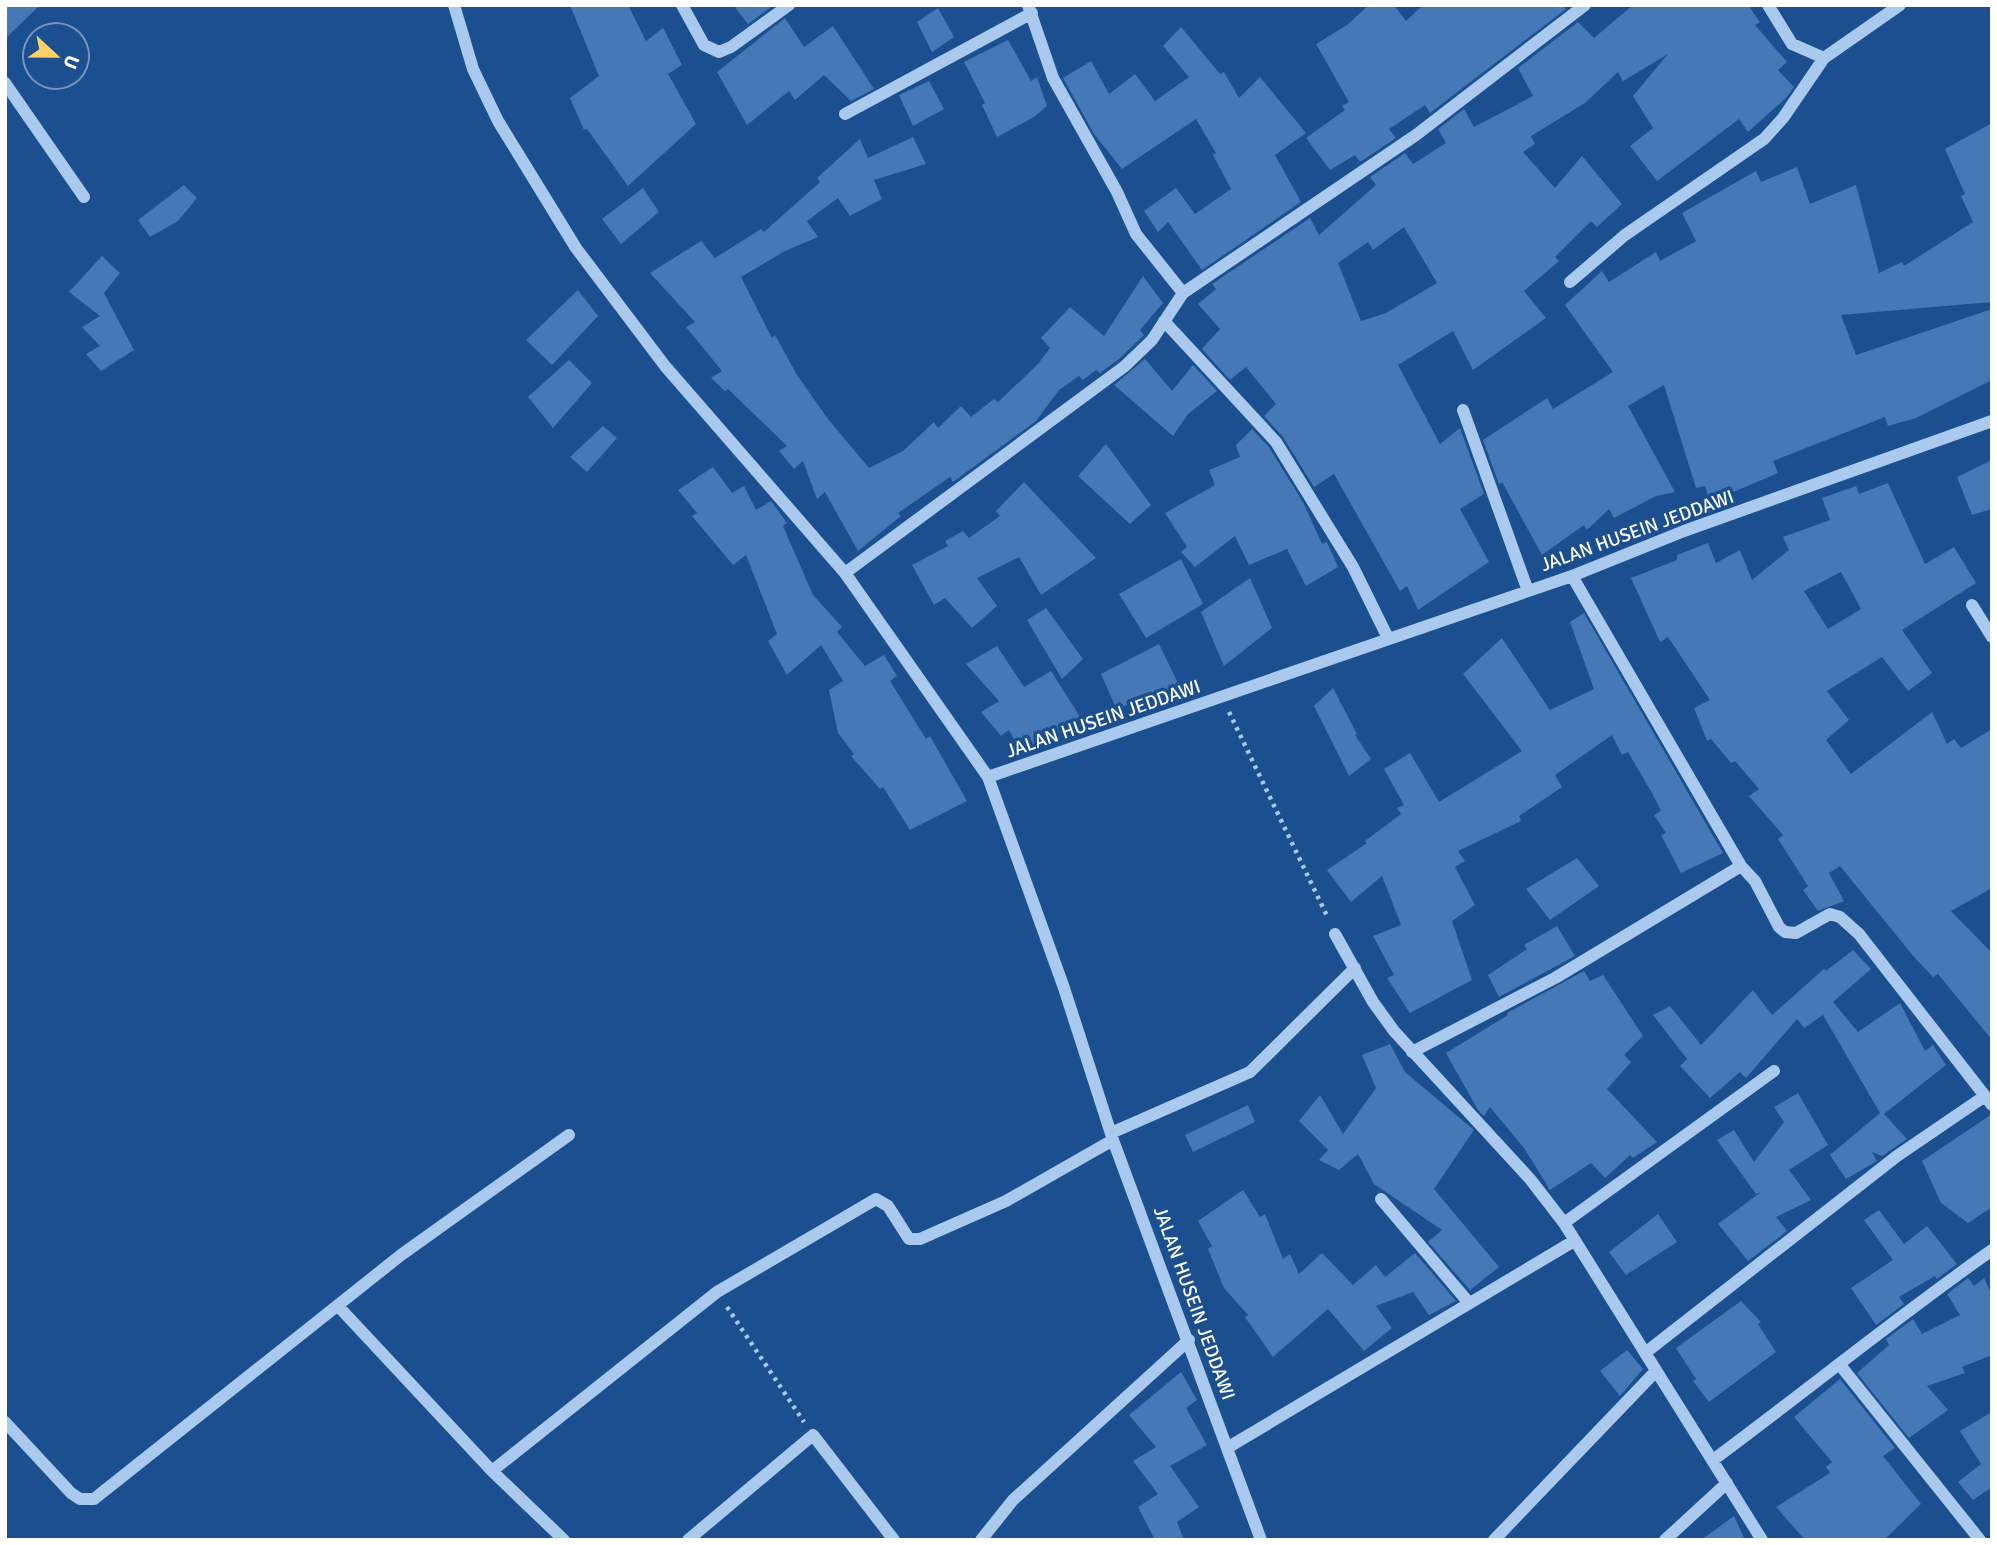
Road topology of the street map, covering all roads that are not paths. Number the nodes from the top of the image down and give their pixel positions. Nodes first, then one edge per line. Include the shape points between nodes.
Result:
1 (454, 5) edge
2 (682, 5) edge
3 (789, 5) edge
4 (1585, 5) edge
5 (1768, 5) edge
6 (1899, 5) edge
7 (1030, 9) edge
8 (1825, 58) junction
9 (5, 83) edge
10 (845, 114) dead end
11 (84, 197) dead end
12 (1570, 282) dead end
13 (1183, 293) junction
14 (1164, 321) junction
15 (1463, 410) dead end
16 (1992, 421) edge
17 (845, 573) junction
18 (1572, 576) junction
19 (1528, 591) junction
20 (1972, 605) dead end
21 (1992, 637) edge
22 (1388, 638) junction
23 (988, 778) junction
24 (1741, 866) junction
25 (1335, 934) road end
26 (1355, 968) junction
27 (1412, 1052) junction
28 (1774, 1071) dead end
29 (1989, 1100) edge
30 (569, 1135) dead end
31 (1112, 1136) junction
32 (1381, 1199) dead end
33 (1564, 1223) junction
34 (1574, 1241) junction
35 (1992, 1250) edge
36 (1469, 1303) junction
37 (338, 1307) junction
38 (1189, 1340) junction
39 (1645, 1353) junction
40 (1840, 1365) junction
41 (1656, 1371) junction
42 (7, 1428) edge
43 (1227, 1448) junction
44 (1713, 1460) junction
45 (492, 1471) junction
46 (1727, 1483) junction
47 (564, 1540) edge
48 (688, 1540) edge
49 (894, 1540) edge
50 (981, 1540) edge
51 (1261, 1540) edge
52 (1494, 1540) edge
53 (1665, 1540) edge
54 (1762, 1540) edge
55 (1980, 1540) edge

1 - 17 street via 473,69 498,121 576,248 665,366
2 - 3 street via 704,45 719,52
4 - 13 street via 1416,135
5 - 8 street via 1792,44
6 - 8 street
7 - 10 street
7 - 13 street via 1054,78 1136,234
8 - 12 street via 1764,139 1625,235
9 - 11 street
13 - 14 street
14 - 17 street via 1125,366
14 - 22 street via 1276,442 1353,567
15 - 19 street
16 - 18 street, JALAN HUSEIN JEDDAWI
17 - 23 street
18 - 19 street, JALAN HUSEIN JEDDAWI
18 - 24 street
19 - 22 street, JALAN HUSEIN JEDDAWI
20 - 21 street
22 - 23 street, JALAN HUSEIN JEDDAWI
23 - 31 street, JALAN HUSEIN JEDDAWI
24 - 27 street via 1555,978
24 - 29 street via 1785,932 1796,933 1830,914 1859,934
25 - 26 street
26 - 27 street via 1373,1002
26 - 31 street via 1250,1072
27 - 33 street via 1530,1179
28 - 33 street
29 - 39 street via 1897,1156
30 - 37 street via 401,1255
31 - 38 street, JALAN HUSEIN JEDDAWI
31 - 45 street via 1006,1202 920,1239 909,1239 888,1206 876,1199 717,1292
32 - 36 street
33 - 34 street
34 - 36 street
34 - 39 street
35 - 40 street
36 - 43 street
37 - 42 street via 94,1499 80,1499 71,1493
37 - 45 street
38 - 43 street, JALAN HUSEIN JEDDAWI
38 - 50 street via 1013,1500
39 - 41 street
40 - 44 street
40 - 55 street
41 - 44 street
41 - 52 street
43 - 51 street, JALAN HUSEIN JEDDAWI
44 - 46 street
45 - 47 street
46 - 53 street
46 - 54 street
48 - 49 street via 813,1436

